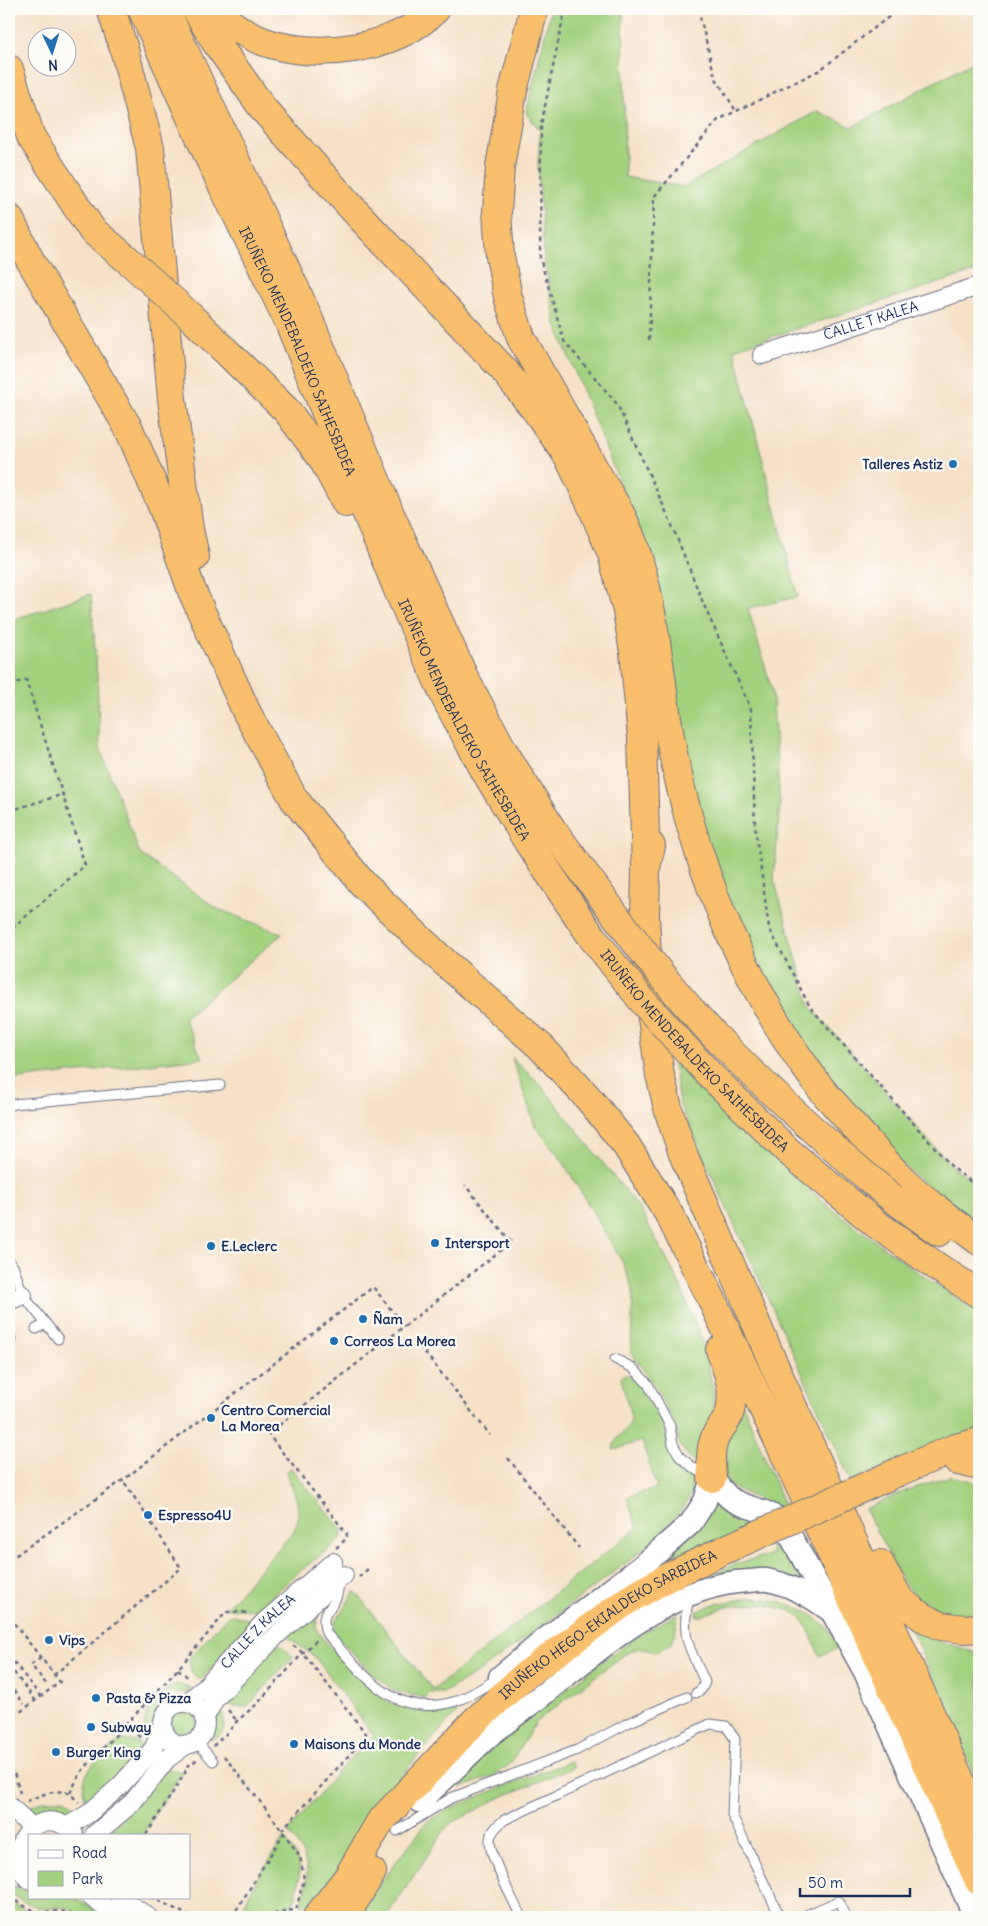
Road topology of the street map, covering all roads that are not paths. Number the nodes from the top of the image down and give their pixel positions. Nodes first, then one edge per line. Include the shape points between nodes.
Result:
1 (110, 9) edge
2 (142, 9) edge
3 (165, 9) edge
4 (196, 9) edge
5 (215, 9) edge
6 (436, 9) edge
7 (534, 9) edge
8 (9, 69) edge
9 (9, 218) edge
10 (979, 286) edge
11 (762, 355) dead end
12 (600, 479) junction
13 (398, 590) junction
14 (215, 639) junction
15 (646, 868) junction
16 (220, 1086) dead end
17 (9, 1106) edge
18 (645, 1175) junction
19 (979, 1241) edge
20 (979, 1259) edge
21 (9, 1261) edge
22 (979, 1294) edge
23 (16, 1298) edge
24 (46, 1324) junction
25 (36, 1329) dead end
26 (58, 1339) dead end
27 (614, 1358) dead end
28 (770, 1358) junction
29 (979, 1442) edge
30 (972, 1461) edge
31 (900, 1476) junction
32 (712, 1478) junction
33 (728, 1553) junction
34 (339, 1573) junction
35 (690, 1594) junction
36 (832, 1611) junction
37 (979, 1628) edge
38 (500, 1677) junction
39 (187, 1703) junction
40 (204, 1719) junction
41 (163, 1723) junction
42 (199, 1747) junction
43 (213, 1761) dead end
44 (420, 1801) junction
45 (16, 1802) edge
46 (979, 1822) edge
47 (31, 1826) junction
48 (389, 1826) junction
49 (70, 1831) edge
50 (95, 1834) edge
51 (13, 1836) edge
52 (19, 1874) edge
53 (979, 1880) edge
54 (92, 1898) edge
55 (120, 1898) edge
56 (306, 1912) edge
57 (118, 1917) edge
58 (148, 1917) edge
59 (349, 1917) edge
60 (521, 1917) edge
61 (780, 1917) edge
62 (801, 1917) edge
63 (846, 1917) edge
64 (975, 1917) edge

1 - 14 highway via 150,148 172,400 189,529
2 - 13 highway, IRUÑEKO MENDEBALDEKO SAIHESBIDEA via 211,162 288,320
3 - 20 highway, IRUÑEKO MENDEBALDEKO SAIHESBIDEA, bridge via 305,310 391,516 464,677 504,752 552,828 633,938 712,1033 816,1134 892,1198
4 - 15 highway via 264,110 503,369 568,456 612,554 627,611 640,712
5 - 6 highway via 230,24 262,41 301,50 328,50 350,49 382,40 405,31
7 - 12 highway via 513,91 500,167 497,212 500,256 521,338
8 - 13 highway, bridge via 31,137 92,230 191,317 293,419 322,458 377,562
9 - 14 highway via 30,260 129,429 163,508 192,591
10 - 11 street, CALLE T KALEA
12 - 15 highway via 626,551 646,650 654,725 656,816
12 - 19 highway via 623,517 638,560 689,820 716,902 751,977 816,1083 898,1175
13 - 22 highway, IRUÑEKO MENDEBALDEKO SAIHESBIDEA, bridge via 446,699 485,771 592,937 645,1004 708,1073 788,1151 876,1224
14 - 18 highway via 247,713 294,799 363,884 540,1047 589,1099
15 - 28 highway via 649,997 660,1075 669,1112 683,1154
16 - 17 lane
18 - 32 highway via 649,1199 694,1289 731,1384 728,1418 712,1445
18 - 53 highway via 670,1216 711,1298
21 - 23 lane via 14,1268
23 - 24 lane
24 - 25 lane
24 - 26 lane
27 - 32 lane via 633,1368 648,1384 670,1426 680,1457
28 - 37 highway via 900,1600 922,1618 941,1626 964,1630
28 - 46 highway
29 - 31 highway, IRUÑEKO HEGO-EKIALDEKO SARBIDEA via 955,1448
30 - 31 highway, IRUÑEKO HEGO-EKIALDEKO SARBIDEA
31 - 33 highway, IRUÑEKO HEGO-EKIALDEKO SARBIDEA, bridge
32 - 36 street via 730,1499 773,1514 783,1522
32 - 38 street via 705,1501 691,1523
33 - 44 highway, IRUÑEKO HEGO-EKIALDEKO SARBIDEA via 613,1620 577,1646 483,1726 446,1766
33 - 48 highway, IRUÑEKO HEGO-EKIALDEKO SARBIDEA via 670,1576 628,1600 524,1676 474,1722
34 - 38 lane via 336,1598 324,1614 326,1633 378,1688 410,1704 435,1706 458,1700
34 - 39 street, CALLE Z KALEA via 264,1622
34 - 40 street, CALLE Z KALEA via 216,1699
35 - 36 street via 736,1582 766,1580 795,1589
35 - 44 street via 636,1624 576,1668 490,1736
35 - 48 lane via 684,1619 686,1639 704,1686 577,1750 451,1798
36 - 64 street via 865,1672
38 - 48 highway via 462,1714 403,1783
39 - 40 street via 200,1710
39 - 41 street via 173,1706 164,1716
40 - 42 street
41 - 42 street via 170,1739
41 - 49 street via 154,1748 120,1786
42 - 43 lane
42 - 50 street via 167,1759 132,1803
44 - 48 highway, IRUÑEKO HEGO-EKIALDEKO SARBIDEA
45 - 47 street
47 - 49 street via 49,1822
47 - 51 street
48 - 56 highway, IRUÑEKO HEGO-EKIALDEKO SARBIDEA via 348,1877
48 - 59 highway, IRUÑEKO HEGO-EKIALDEKO SARBIDEA
51 - 52 street
54 - 57 street
55 - 58 street
60 - 61 lane via 492,1855 490,1840 495,1828 504,1820 710,1724 726,1726 735,1739 732,1815
62 - 63 lane via 839,1901

